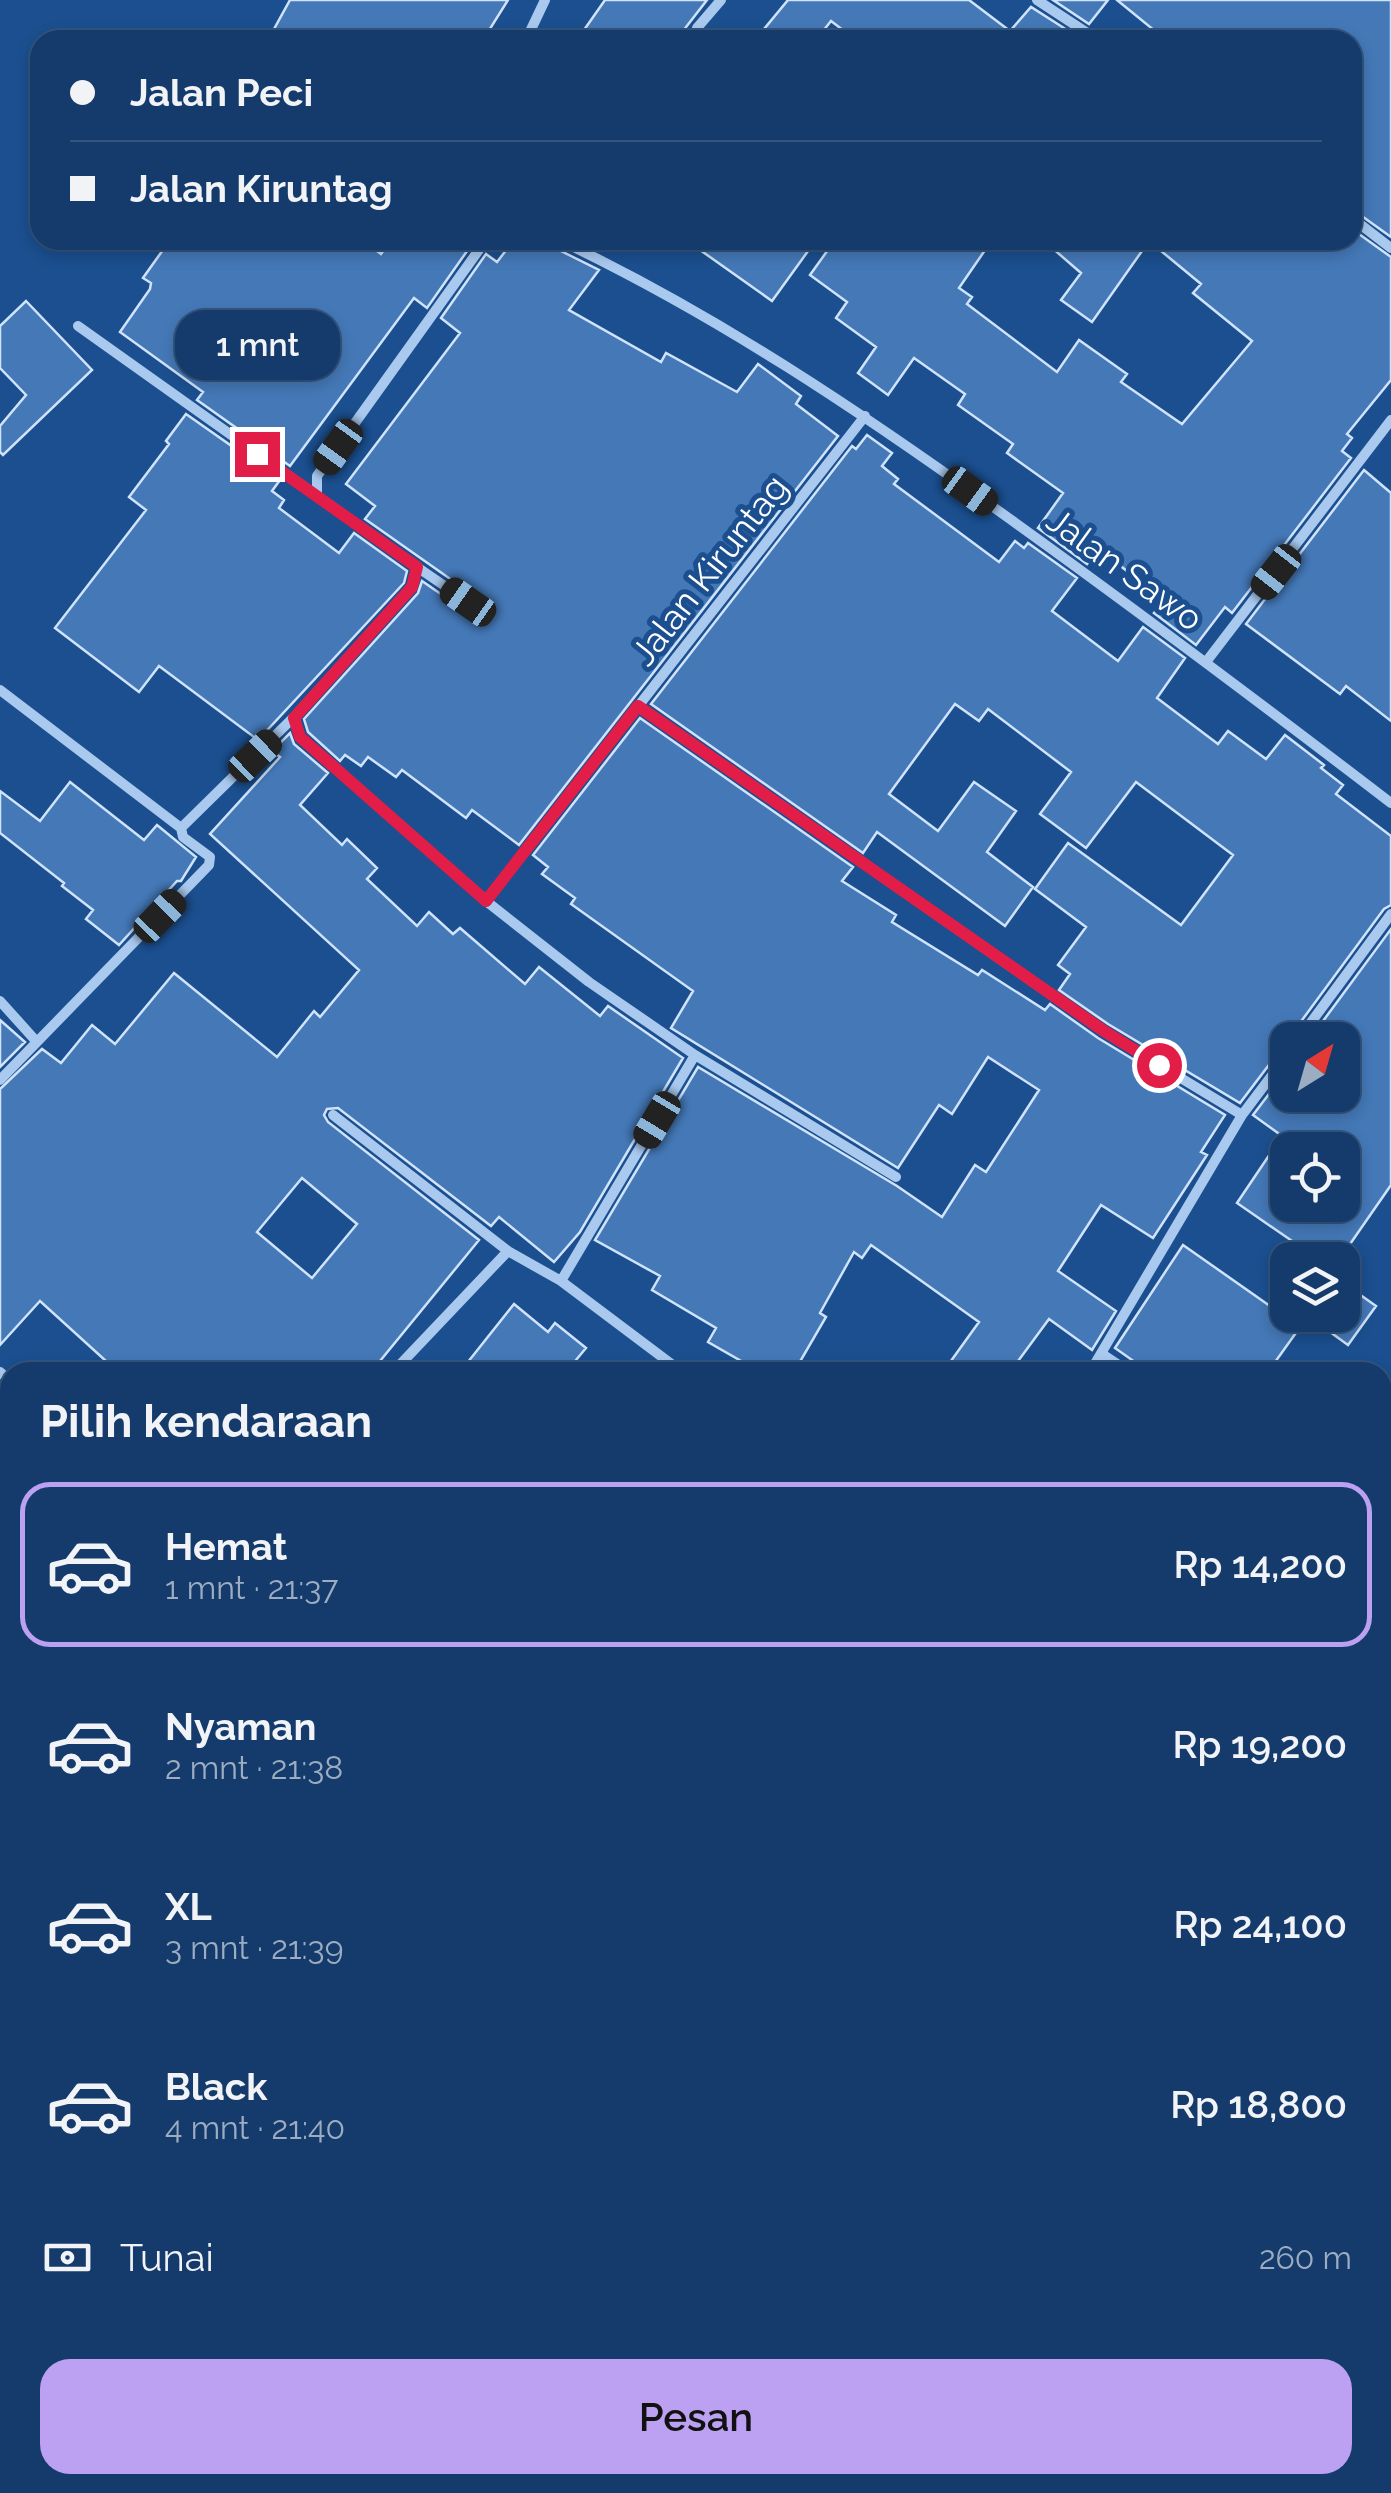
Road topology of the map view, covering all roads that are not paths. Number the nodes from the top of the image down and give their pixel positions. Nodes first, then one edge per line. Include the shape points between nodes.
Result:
1 (546, 0) edge
2 (721, 0) edge
3 (1038, 0) edge
4 (697, 28) dead end
5 (531, 30) edge
6 (1083, 30) edge
7 (1362, 226) edge
8 (1391, 248) edge
9 (479, 250) edge
10 (579, 250) edge
11 (78, 326) dead end
12 (865, 416) junction
13 (1391, 420) edge
14 (316, 496) junction
15 (417, 567) junction
16 (468, 602) dead end
17 (1206, 662) junction
18 (0, 690) edge
19 (638, 706) junction
20 (294, 718) junction
21 (1391, 803) edge
22 (181, 828) junction
23 (486, 901) junction
24 (1391, 914) edge
25 (0, 1001) edge
26 (1311, 1022) edge
27 (36, 1041) junction
28 (695, 1055) junction
29 (1270, 1078) edge
30 (0, 1080) edge
31 (333, 1115) dead end
32 (1242, 1115) junction
33 (896, 1177) dead end
34 (508, 1250) junction
35 (561, 1281) junction
36 (1102, 1354) junction
37 (402, 1362) edge
38 (669, 1362) edge
39 (1097, 1362) edge
40 (1114, 1362) edge

1 - 5 street
2 - 4 street
3 - 6 street
7 - 8 street
9 - 14 street via 317,476
10 - 12 street, Jalan Sawo via 674,297
11 - 14 street
12 - 17 street, Jalan Sawo
12 - 19 street, Jalan Kiruntag
13 - 17 street
14 - 15 street
15 - 16 street
15 - 20 street via 412,587
17 - 21 street, Jalan Sawo
18 - 22 street
19 - 23 street, Jalan Kiruntag
19 - 32 street via 1104,1031
20 - 22 street
20 - 23 street via 300,737
22 - 27 street via 210,865
23 - 28 street
24 - 26 street
25 - 27 street
27 - 30 street
28 - 33 street
28 - 35 street
29 - 32 street
31 - 34 street
32 - 36 street
34 - 35 street
34 - 37 street
35 - 38 street
36 - 39 street
36 - 40 street

